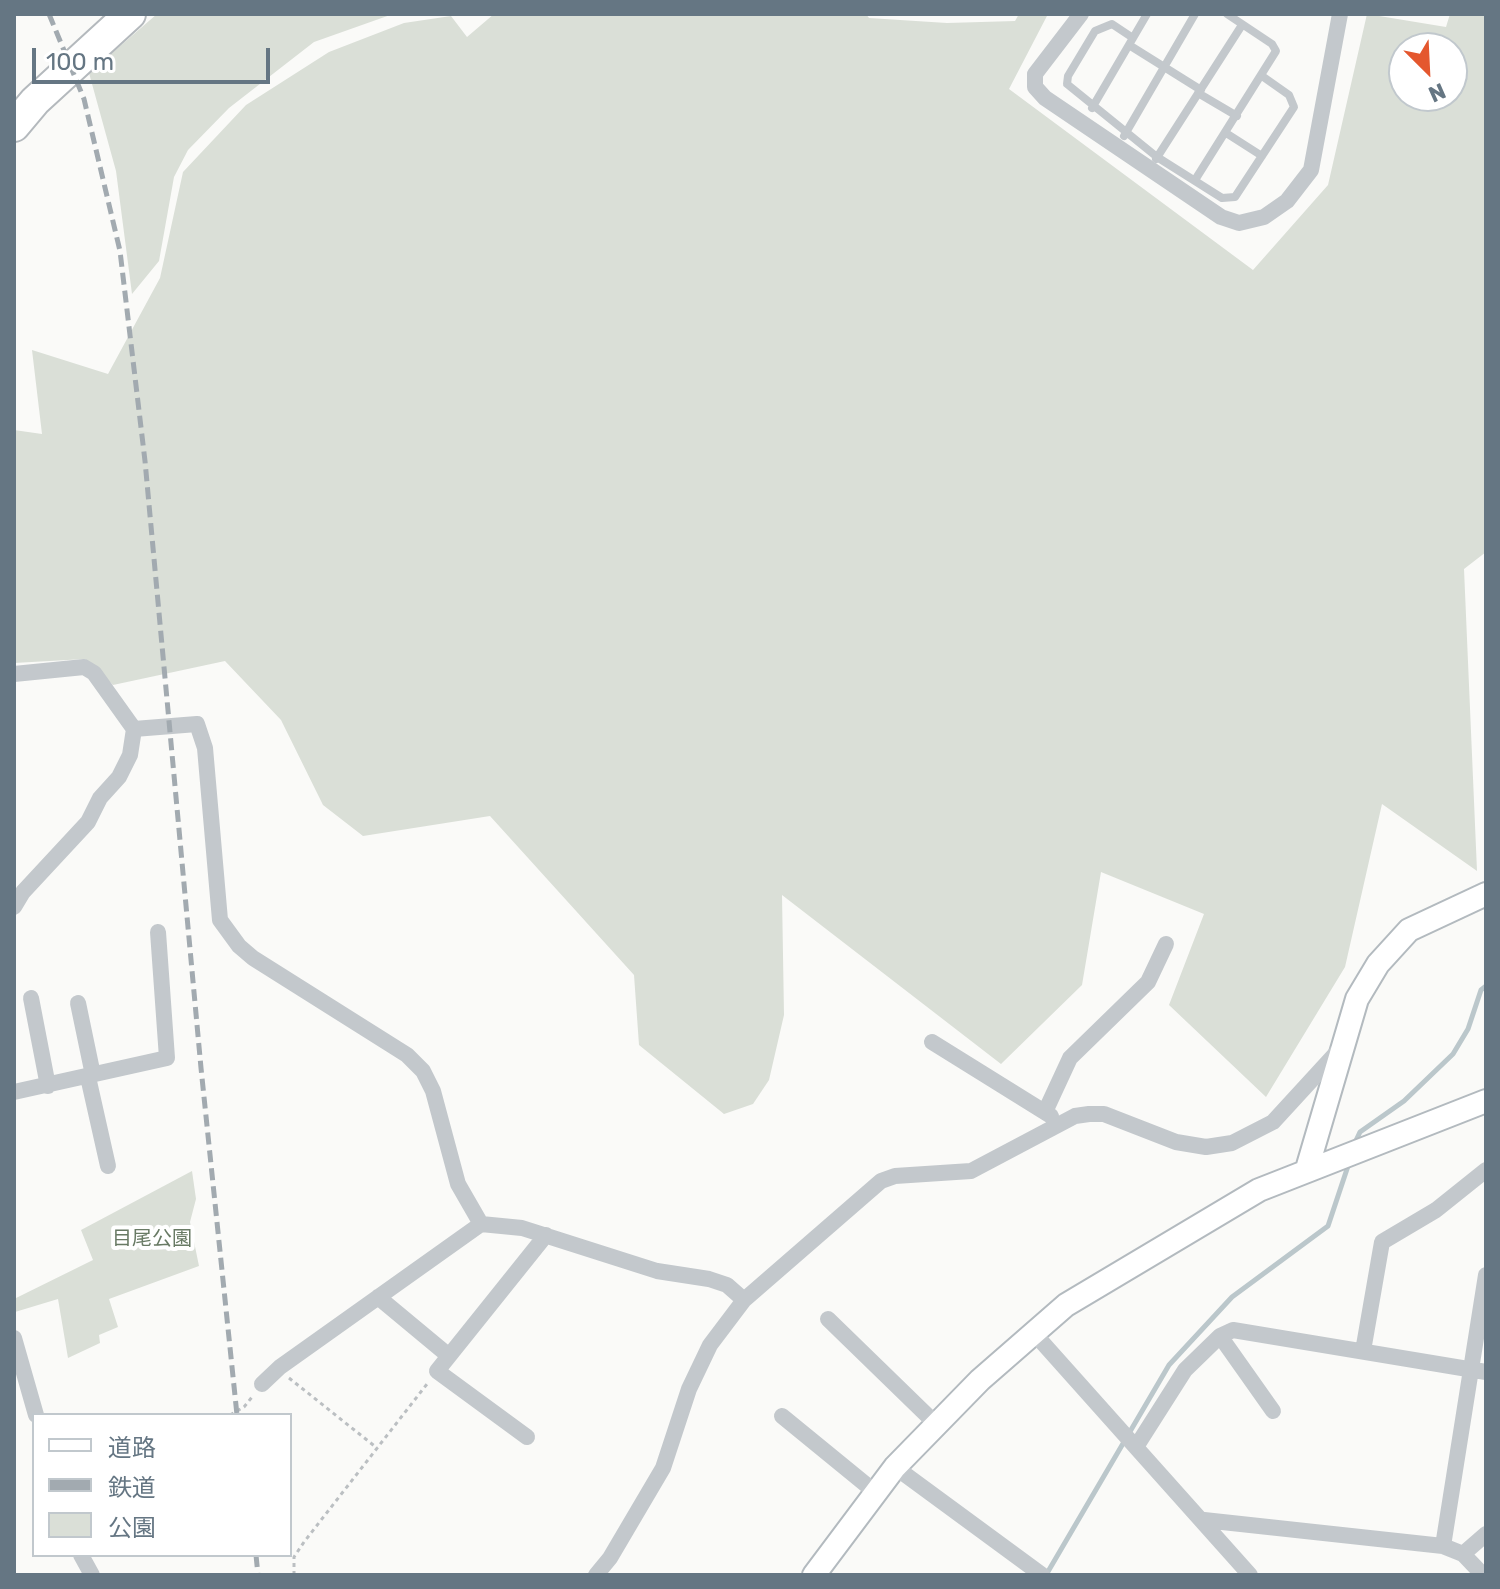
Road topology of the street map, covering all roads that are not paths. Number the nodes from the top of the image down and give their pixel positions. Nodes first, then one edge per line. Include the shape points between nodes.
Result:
1 (130, 14) edge
2 (1081, 14) edge
3 (1147, 14) edge
4 (1195, 14) edge
5 (1227, 14) edge
6 (1338, 15) edge
7 (1242, 25) junction
8 (1131, 42) junction
9 (1163, 66) junction
10 (1262, 76) junction
11 (1200, 91) junction
12 (1092, 108) junction
13 (1237, 116) junction
14 (14, 126) edge
15 (1226, 133) junction
16 (1121, 140) junction
17 (1262, 156) junction
18 (1153, 163) junction
19 (1195, 180) junction
20 (14, 674) edge
21 (134, 729) junction
22 (1486, 894) edge
23 (14, 907) edge
24 (158, 932) dead end
25 (1166, 944) dead end
26 (31, 998) dead end
27 (78, 1003) dead end
28 (932, 1042) dead end
29 (1341, 1048) junction
30 (90, 1076) junction
31 (48, 1086) junction
32 (14, 1092) edge
33 (1486, 1101) edge
34 (1045, 1112) junction
35 (1062, 1123) junction
36 (108, 1166) dead end
37 (1307, 1169) junction
38 (1486, 1170) edge
39 (481, 1224) junction
40 (546, 1235) junction
41 (1486, 1275) edge
42 (378, 1297) junction
43 (744, 1300) junction
44 (828, 1319) dead end
45 (1033, 1332) junction
46 (1220, 1336) junction
47 (14, 1338) edge
48 (1363, 1351) junction
49 (449, 1356) junction
50 (1479, 1371) edge
51 (262, 1384) road end
52 (1273, 1411) dead end
53 (35, 1413) edge
54 (782, 1416) dead end
55 (936, 1424) junction
56 (527, 1437) dead end
57 (1136, 1447) junction
58 (895, 1467) junction
59 (875, 1492) junction
60 (1204, 1520) junction
61 (1486, 1534) edge
62 (1443, 1546) junction
63 (1463, 1554) junction
64 (82, 1557) edge
65 (92, 1575) edge
66 (596, 1575) edge
67 (814, 1575) edge
68 (1042, 1575) edge
69 (1250, 1575) edge
70 (1483, 1575) edge

1 - 14 highway
2 - 16 street via 1035,74 1035,87 1045,98
3 - 8 lane
4 - 9 lane
5 - 7 lane
6 - 18 street via 1311,170 1287,201 1264,217 1239,223 1221,217
7 - 10 lane via 1276,51
7 - 11 lane
8 - 9 lane
8 - 12 lane
8 - 12 lane via 1112,24 1103,25 1068,76 1067,84
9 - 11 lane
9 - 16 lane
10 - 13 lane
10 - 17 lane via 1289,95 1294,107
11 - 13 lane
11 - 18 lane
12 - 16 lane
13 - 15 lane
15 - 17 lane
15 - 19 lane
16 - 18 street
17 - 19 lane via 1230,199
18 - 19 lane
20 - 21 street via 84,667 94,673
21 - 23 street via 119,777 80,833
21 - 39 street via 197,724 205,748 220,920 253,958 407,1055 423,1071 458,1184
22 - 29 street via 1409,930 1387,953 1357,999
24 - 30 street via 167,1058
25 - 34 street via 1148,982 1070,1058
26 - 31 street
27 - 30 street
28 - 34 street
29 - 35 street via 1273,1122 1232,1143 1206,1147 1176,1142 1104,1114 1075,1116
29 - 37 street
30 - 31 street
30 - 36 street
31 - 32 street
33 - 37 street
34 - 35 street
35 - 43 street via 971,1171 881,1181
37 - 45 street via 1259,1190 1142,1257
38 - 48 street via 1436,1210 1382,1242
39 - 40 street
39 - 42 street
40 - 43 street via 600,1256 709,1279 727,1285
40 - 49 street
41 - 50 street
42 - 49 street
42 - 51 street
43 - 66 street via 703,1358 663,1468
44 - 55 street
45 - 55 street
45 - 57 street
46 - 48 street via 1233,1330
46 - 52 street
46 - 57 street via 1185,1370
47 - 53 street
48 - 50 street
49 - 56 street via 437,1371
50 - 62 street
54 - 59 street
55 - 58 street
57 - 60 street
58 - 59 street
58 - 68 street
59 - 67 street
60 - 62 street
60 - 69 street
61 - 63 street
62 - 63 street
63 - 70 street
64 - 65 street

